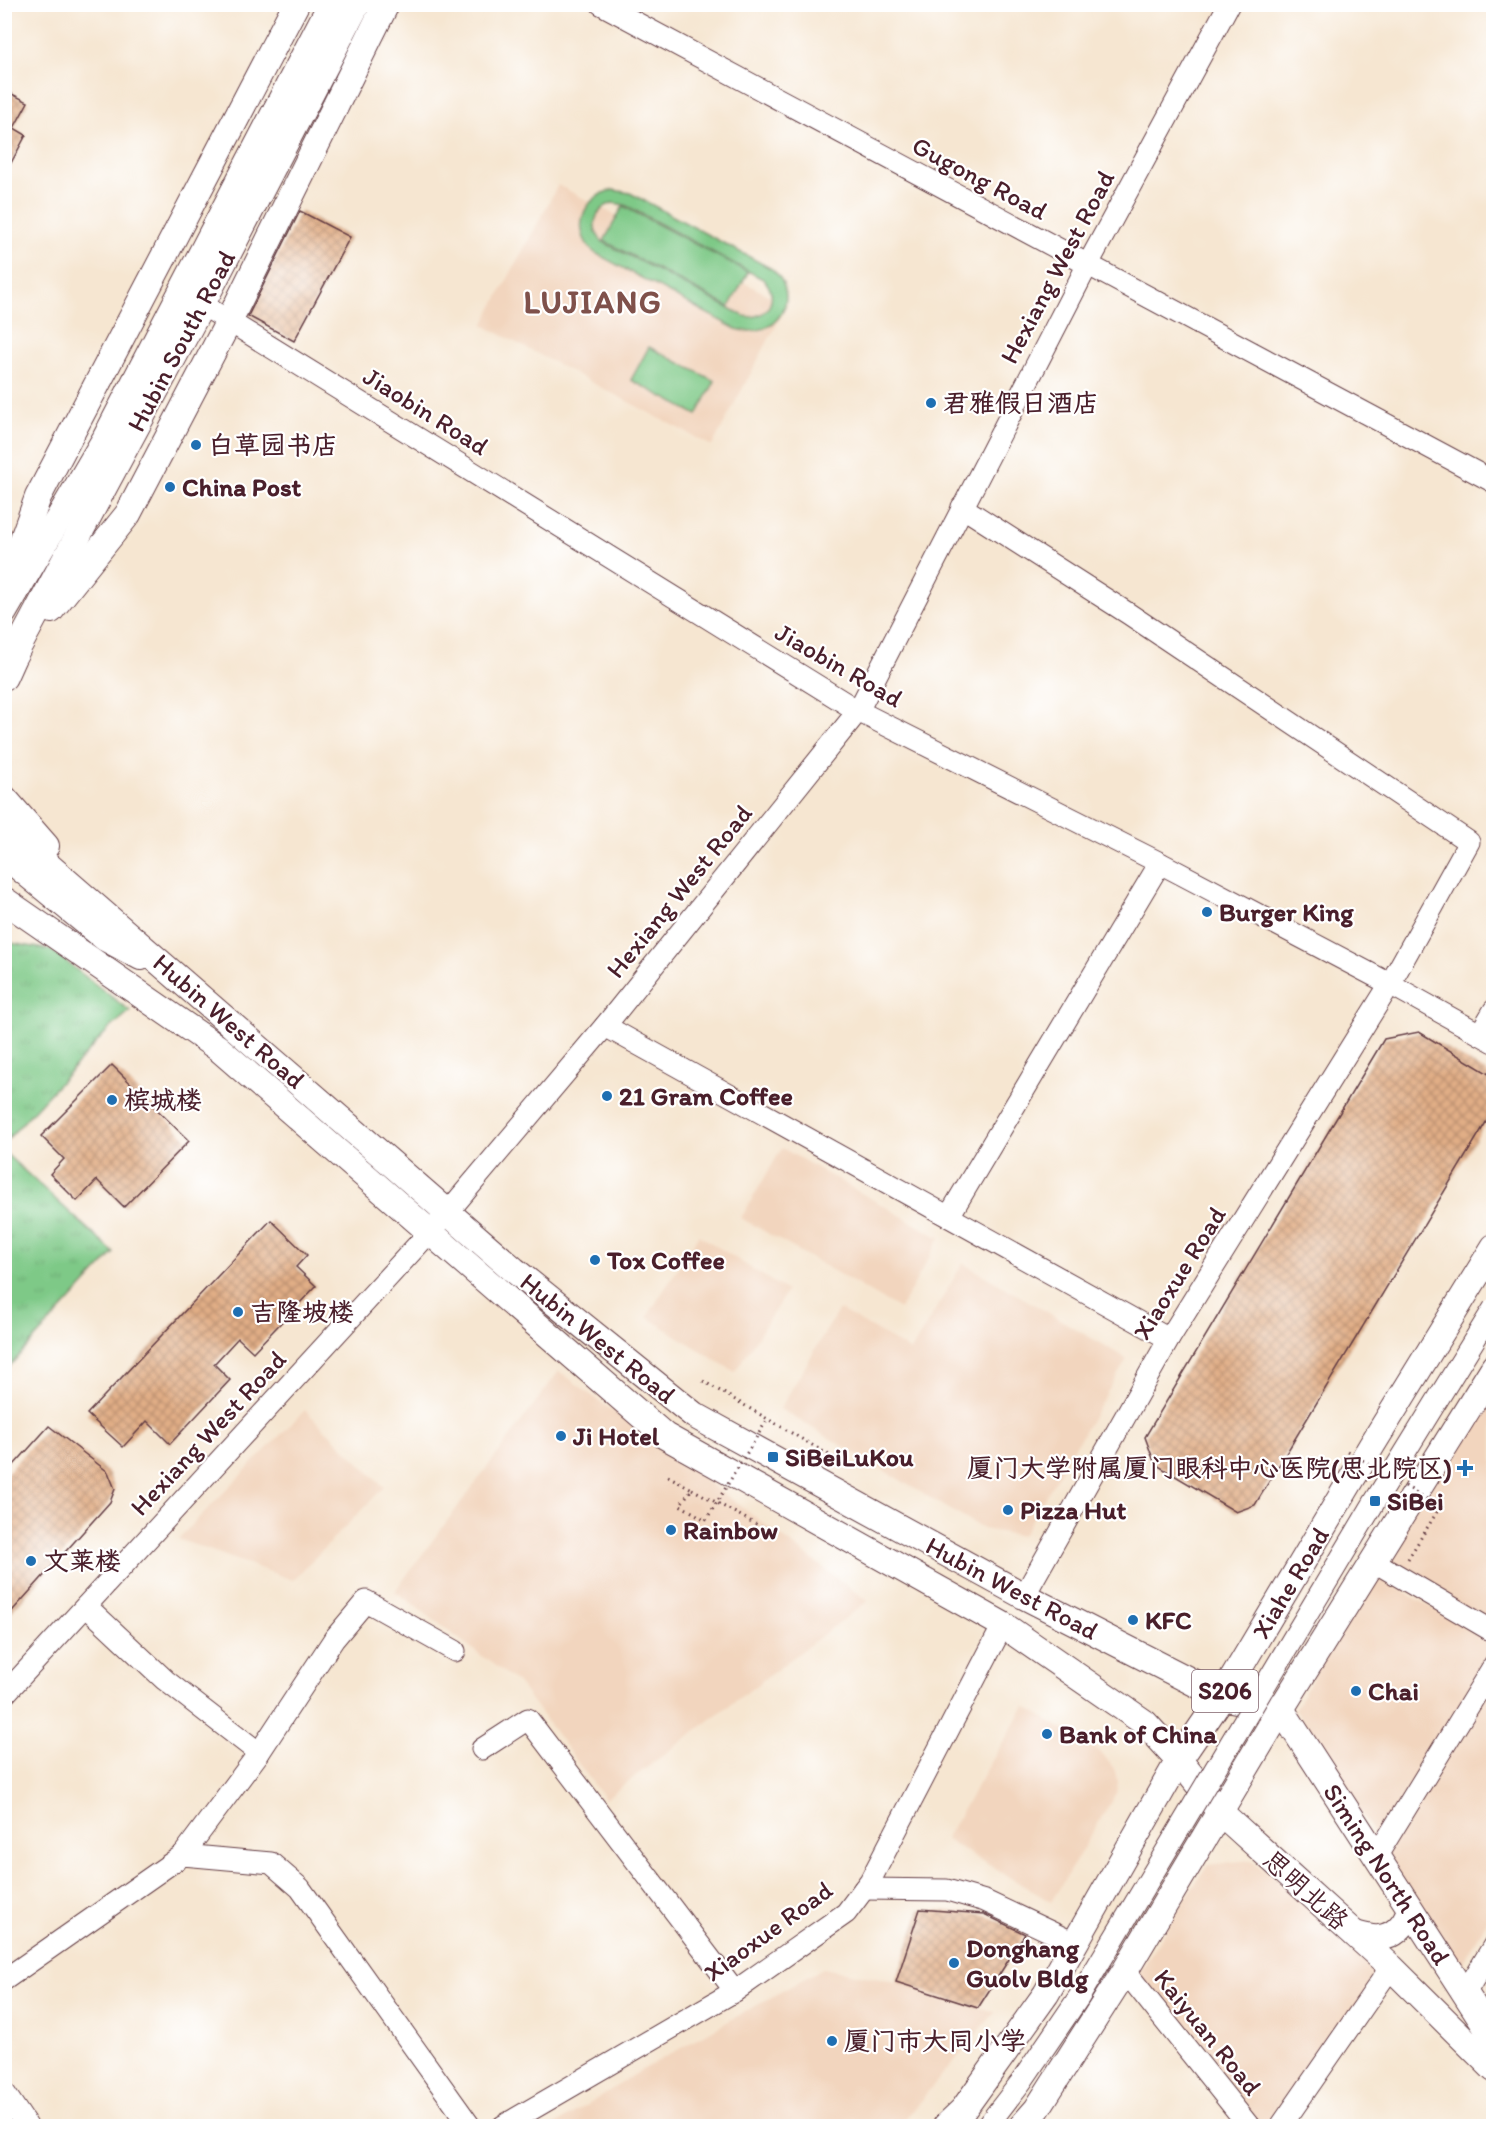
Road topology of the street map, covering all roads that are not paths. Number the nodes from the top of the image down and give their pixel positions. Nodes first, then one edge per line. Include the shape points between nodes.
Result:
1 (296, 4) edge
2 (331, 4) edge
3 (357, 4) edge
4 (386, 4) edge
5 (601, 4) edge
6 (1229, 4) edge
7 (1087, 266) junction
8 (192, 298) junction
9 (229, 321) junction
10 (1494, 482) edge
11 (962, 507) junction
12 (4, 591) edge
13 (4, 612) edge
14 (9, 667) edge
15 (858, 711) junction
16 (4, 798) edge
17 (4, 828) edge
18 (4, 855) edge
19 (1160, 863) junction
20 (4, 900) edge
21 (96, 906) junction
22 (4, 924) edge
23 (46, 930) junction
24 (178, 977) junction
25 (1390, 984) junction
26 (1494, 1010) edge
27 (605, 1026) junction
28 (1487, 1038) edge
29 (448, 1212) junction
30 (949, 1216) junction
31 (429, 1232) junction
32 (1494, 1247) edge
33 (1494, 1308) edge
34 (1169, 1339) junction
35 (1494, 1367) edge
36 (1373, 1561) junction
37 (1024, 1596) junction
38 (86, 1606) junction
39 (1002, 1624) junction
40 (1494, 1632) edge
41 (455, 1651) dead end
42 (1494, 1665) edge
43 (4, 1695) edge
44 (1222, 1697) junction
45 (1281, 1709) junction
46 (482, 1749) dead end
47 (259, 1753) junction
48 (1179, 1760) junction
49 (1220, 1812) junction
50 (183, 1855) junction
51 (1376, 1857) junction
52 (864, 1889) junction
53 (1410, 1910) junction
54 (1355, 1934) junction
55 (1074, 1943) junction
56 (1494, 1946) edge
57 (1391, 1967) junction
58 (1125, 1971) junction
59 (4, 1980) edge
60 (735, 1991) junction
61 (1464, 1995) junction
62 (1494, 2038) edge
63 (1494, 2069) edge
64 (4, 2092) edge
65 (18, 2123) edge
66 (470, 2127) edge
67 (503, 2127) edge
68 (946, 2127) edge
69 (987, 2127) edge
70 (1022, 2127) edge
71 (1249, 2127) edge
72 (1281, 2127) edge

1 - 12 main road via 38,497
2 - 8 main road, Hubin South Road
3 - 8 main road, Hubin South Road
4 - 9 main road
5 - 7 street, Gugong Road
6 - 7 street, Hexiang West Road
7 - 10 street, Gugong Road
7 - 11 street, Hexiang West Road
8 - 9 street, Jiaobin Road
8 - 13 main road, Hubin South Road
8 - 14 main road, Hubin South Road
9 - 14 main road via 128,514
9 - 15 street, Jiaobin Road
11 - 15 street, Hexiang West Road
11 - 25 street, Xiaoxue Road via 1468,842
15 - 19 street, Jiaobin Road
15 - 27 street, Hexiang West Road
16 - 21 main road
17 - 21 main road, Hubin West Road
18 - 24 main road via 105,938
19 - 25 street, Jiaobin Road
19 - 30 street
20 - 23 main road, Hubin West Road
21 - 24 main road, Hubin West Road
22 - 23 main road
23 - 31 main road, Hubin West Road via 218,1048
24 - 29 main road, Hubin West Road
25 - 28 street, Jiaobin Road
25 - 34 street, Xiaoxue Road
26 - 28 street
27 - 29 street, Hexiang West Road
27 - 30 street
29 - 31 street, Hexiang West Road
29 - 37 main road, Hubin West Road via 694,1415
30 - 34 street
31 - 38 street, Hexiang West Road
31 - 39 main road, Hubin West Road via 665,1436
32 - 44 main road, Xiahe Road / S206
33 - 69 street, bridge via 1079,1997
34 - 37 street, Xiaoxue Road
35 - 36 main road, S206
36 - 40 street
36 - 45 main road, S206
37 - 44 main road, Hubin West Road
38 - 43 street, Hexiang West Road
38 - 47 street via 165,1680
39 - 48 main road, Hubin West Road via 1145,1723
39 - 52 street, Xiaoxue Road
41 - 47 street via 366,1601 334,1639
42 - 51 street
44 - 45 main road, Hubin West Road
44 - 48 main road, Xiahe Road / S206
45 - 49 main road, S206
45 - 51 main road, Siming North Road
46 - 60 street via 528,1719
47 - 50 street
48 - 49 main road, Hubin West Road
48 - 55 main road, Xiahe Road / S206
49 - 54 main road, 思明北路
49 - 58 main road, S206
50 - 59 street
50 - 66 street via 271,1863 300,1888
51 - 53 main road, Siming North Road
52 - 55 street via 947,1890 985,1901
52 - 60 street, Xiaoxue Road via 846,1913
53 - 54 main road via 1404,1925 1393,1932 1379,1938
53 - 61 main road, Siming North Road
54 - 57 main road, 思明北路
55 - 68 main road, Xiahe Road / S206 via 1046,1994 963,2110
56 - 61 street
57 - 63 main road, 思明北路
57 - 72 street
58 - 70 main road, S206
58 - 71 street, Kaiyuan Road
60 - 67 street, Xiaoxue Road
61 - 62 main road, Siming North Road
64 - 65 street

